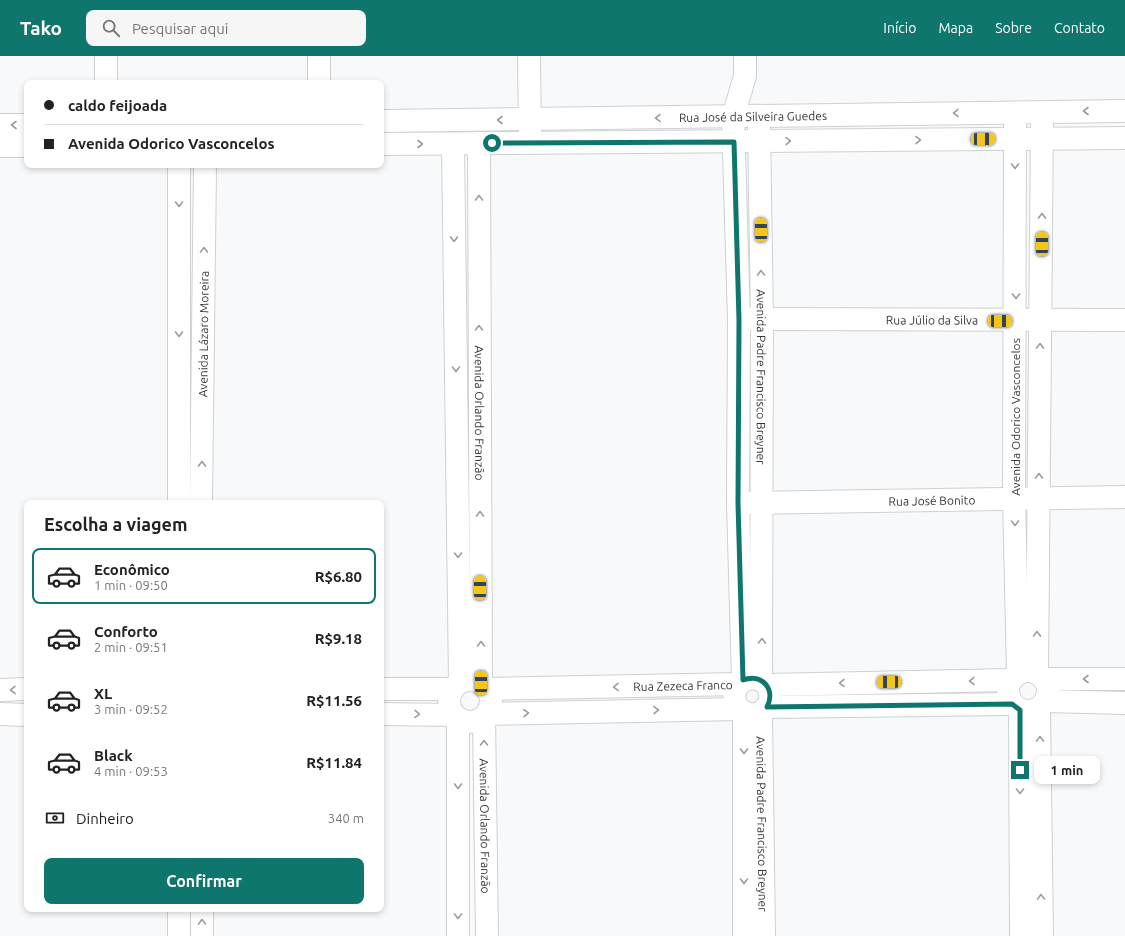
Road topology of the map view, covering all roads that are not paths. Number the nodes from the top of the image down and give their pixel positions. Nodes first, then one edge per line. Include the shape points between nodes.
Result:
1 (106, 56) edge
2 (319, 56) edge
3 (529, 56) edge
4 (745, 66) edge
5 (106, 80) edge
6 (319, 80) edge
7 (1125, 111) edge
8 (1014, 112) junction
9 (1042, 112) junction
10 (759, 116) junction
11 (733, 117) junction
12 (530, 120) junction
13 (384, 121) edge
14 (0, 125) edge
15 (24, 125) edge
16 (1015, 138) junction
17 (1042, 138) junction
18 (1125, 138) edge
19 (734, 142) junction
20 (759, 142) junction
21 (479, 143) junction
22 (530, 143) junction
23 (384, 144) edge
24 (453, 144) junction
25 (0, 146) edge
26 (24, 146) edge
27 (179, 168) edge
28 (205, 168) edge
29 (762, 319) junction
30 (739, 320) junction
31 (1125, 320) edge
32 (1016, 321) junction
33 (1041, 321) junction
34 (1014, 497) junction
35 (1038, 497) junction
36 (1125, 497) edge
37 (179, 500) edge
38 (201, 500) edge
39 (762, 502) junction
40 (738, 503) junction
41 (1028, 676) junction
42 (1125, 679) edge
43 (753, 682) junction
44 (470, 686) junction
45 (24, 689) edge
46 (384, 689) edge
47 (0, 690) edge
48 (1125, 703) edge
49 (1029, 706) junction
50 (753, 710) junction
51 (0, 714) edge
52 (24, 714) edge
53 (384, 714) edge
54 (485, 715) junction
55 (456, 717) junction
56 (179, 912) edge
57 (202, 912) edge
58 (179, 936) edge
59 (202, 936) edge
60 (458, 936) edge
61 (487, 936) edge
62 (744, 936) edge
63 (764, 936) edge
64 (1021, 936) edge
65 (1042, 936) edge

1 - 5 street
2 - 6 street
3 - 12 street
4 - 10 street, Avenida Padre Francisco Breyner
4 - 11 street, Avenida Padre Francisco Breyner
7 -> 9 street, Rua José da Silveira Guedes
8 - 9 street, Rua José da Silveira Guedes
8 -> 10 street, Rua José da Silveira Guedes
8 - 16 street, Avenida Odorico Vasconcelos
9 - 17 street, Avenida Odorico Vasconcelos
10 - 11 street, Rua José da Silveira Guedes
10 - 20 street, Avenida Padre Francisco Breyner
11 -> 12 street, Rua José da Silveira Guedes
11 - 19 street, Avenida Padre Francisco Breyner
12 -> 13 street, Rua José da Silveira Guedes
12 - 22 street
15 -> 14 street
16 - 17 street, Rua José da Silveira Guedes
20 -> 16 street, Rua José da Silveira Guedes
16 -> 32 street, Avenida Odorico Vasconcelos
17 - 18 street, Rua José da Silveira Guedes
33 -> 17 street, Avenida Odorico Vasconcelos
19 - 20 street, Rua José da Silveira Guedes
19 - 22 street, Rua José da Silveira Guedes
19 - 30 street, Avenida Padre Francisco Breyner
29 -> 20 street, Avenida Padre Francisco Breyner
21 - 22 street, Rua José da Silveira Guedes
21 - 24 street, Rua José da Silveira Guedes
44 -> 21 street, Avenida Orlando Franzão
23 -> 24 street, Rua José da Silveira Guedes
24 -> 44 street, Avenida Orlando Franzão
25 - 26 street
27 -> 37 street, Avenida Lázaro Moreira
38 -> 28 street, Avenida Lázaro Moreira
29 - 30 street, Rua Júlio da Silva
29 - 32 street, Rua Júlio da Silva
29 - 39 street, Avenida Padre Francisco Breyner
30 - 40 street, Avenida Padre Francisco Breyner
31 - 33 street, Rua Júlio da Silva
32 - 33 street, Rua Júlio da Silva
32 - 34 street, Avenida Odorico Vasconcelos
35 -> 33 street, Avenida Odorico Vasconcelos
34 - 35 street, Rua José Bonito
34 - 39 street, Rua José Bonito
34 -> 41 street, Avenida Odorico Vasconcelos
35 - 36 street, Rua José Bonito
41 -> 35 street, Avenida Odorico Vasconcelos
39 - 40 street, Rua José Bonito
43 -> 39 street, Avenida Padre Francisco Breyner
40 - 43 street, Avenida Padre Francisco Breyner
42 -> 41 street, Rua Zezeca Franco
41 -> 43 street, Rua Zezeca Franco
41 - 49 street, Avenida Odorico Vasconcelos via 1008,692
41 - 49 street, Avenida Odorico Vasconcelos via 1049,690
43 -> 44 street, Rua Zezeca Franco
43 - 50 street, Avenida Padre Francisco Breyner via 770,694
43 - 50 street, Avenida Padre Francisco Breyner via 734,696
44 - 46 street, Rua Zezeca Franco
44 - 54 street, Avenida Orlando Franzão via 491,704
44 - 55 street, Avenida Orlando Franzão via 449,702
45 -> 47 street
48 - 49 street, Rua Zezeca Franco
49 - 50 street, Rua Zezeca Franco
49 -> 64 street, Avenida Odorico Vasconcelos
65 -> 49 street, Avenida Odorico Vasconcelos
54 -> 50 street, Rua Zezeca Franco
50 -> 62 street, Avenida Padre Francisco Breyner
50 - 63 street, Avenida Padre Francisco Breyner
51 - 52 street
53 -> 55 street, Rua Zezeca Franco
54 - 55 street, Rua Zezeca Franco via 473,722 465,722
61 -> 54 street, Avenida Orlando Franzão
55 -> 60 street, Avenida Orlando Franzão
56 - 58 street
59 -> 57 street

